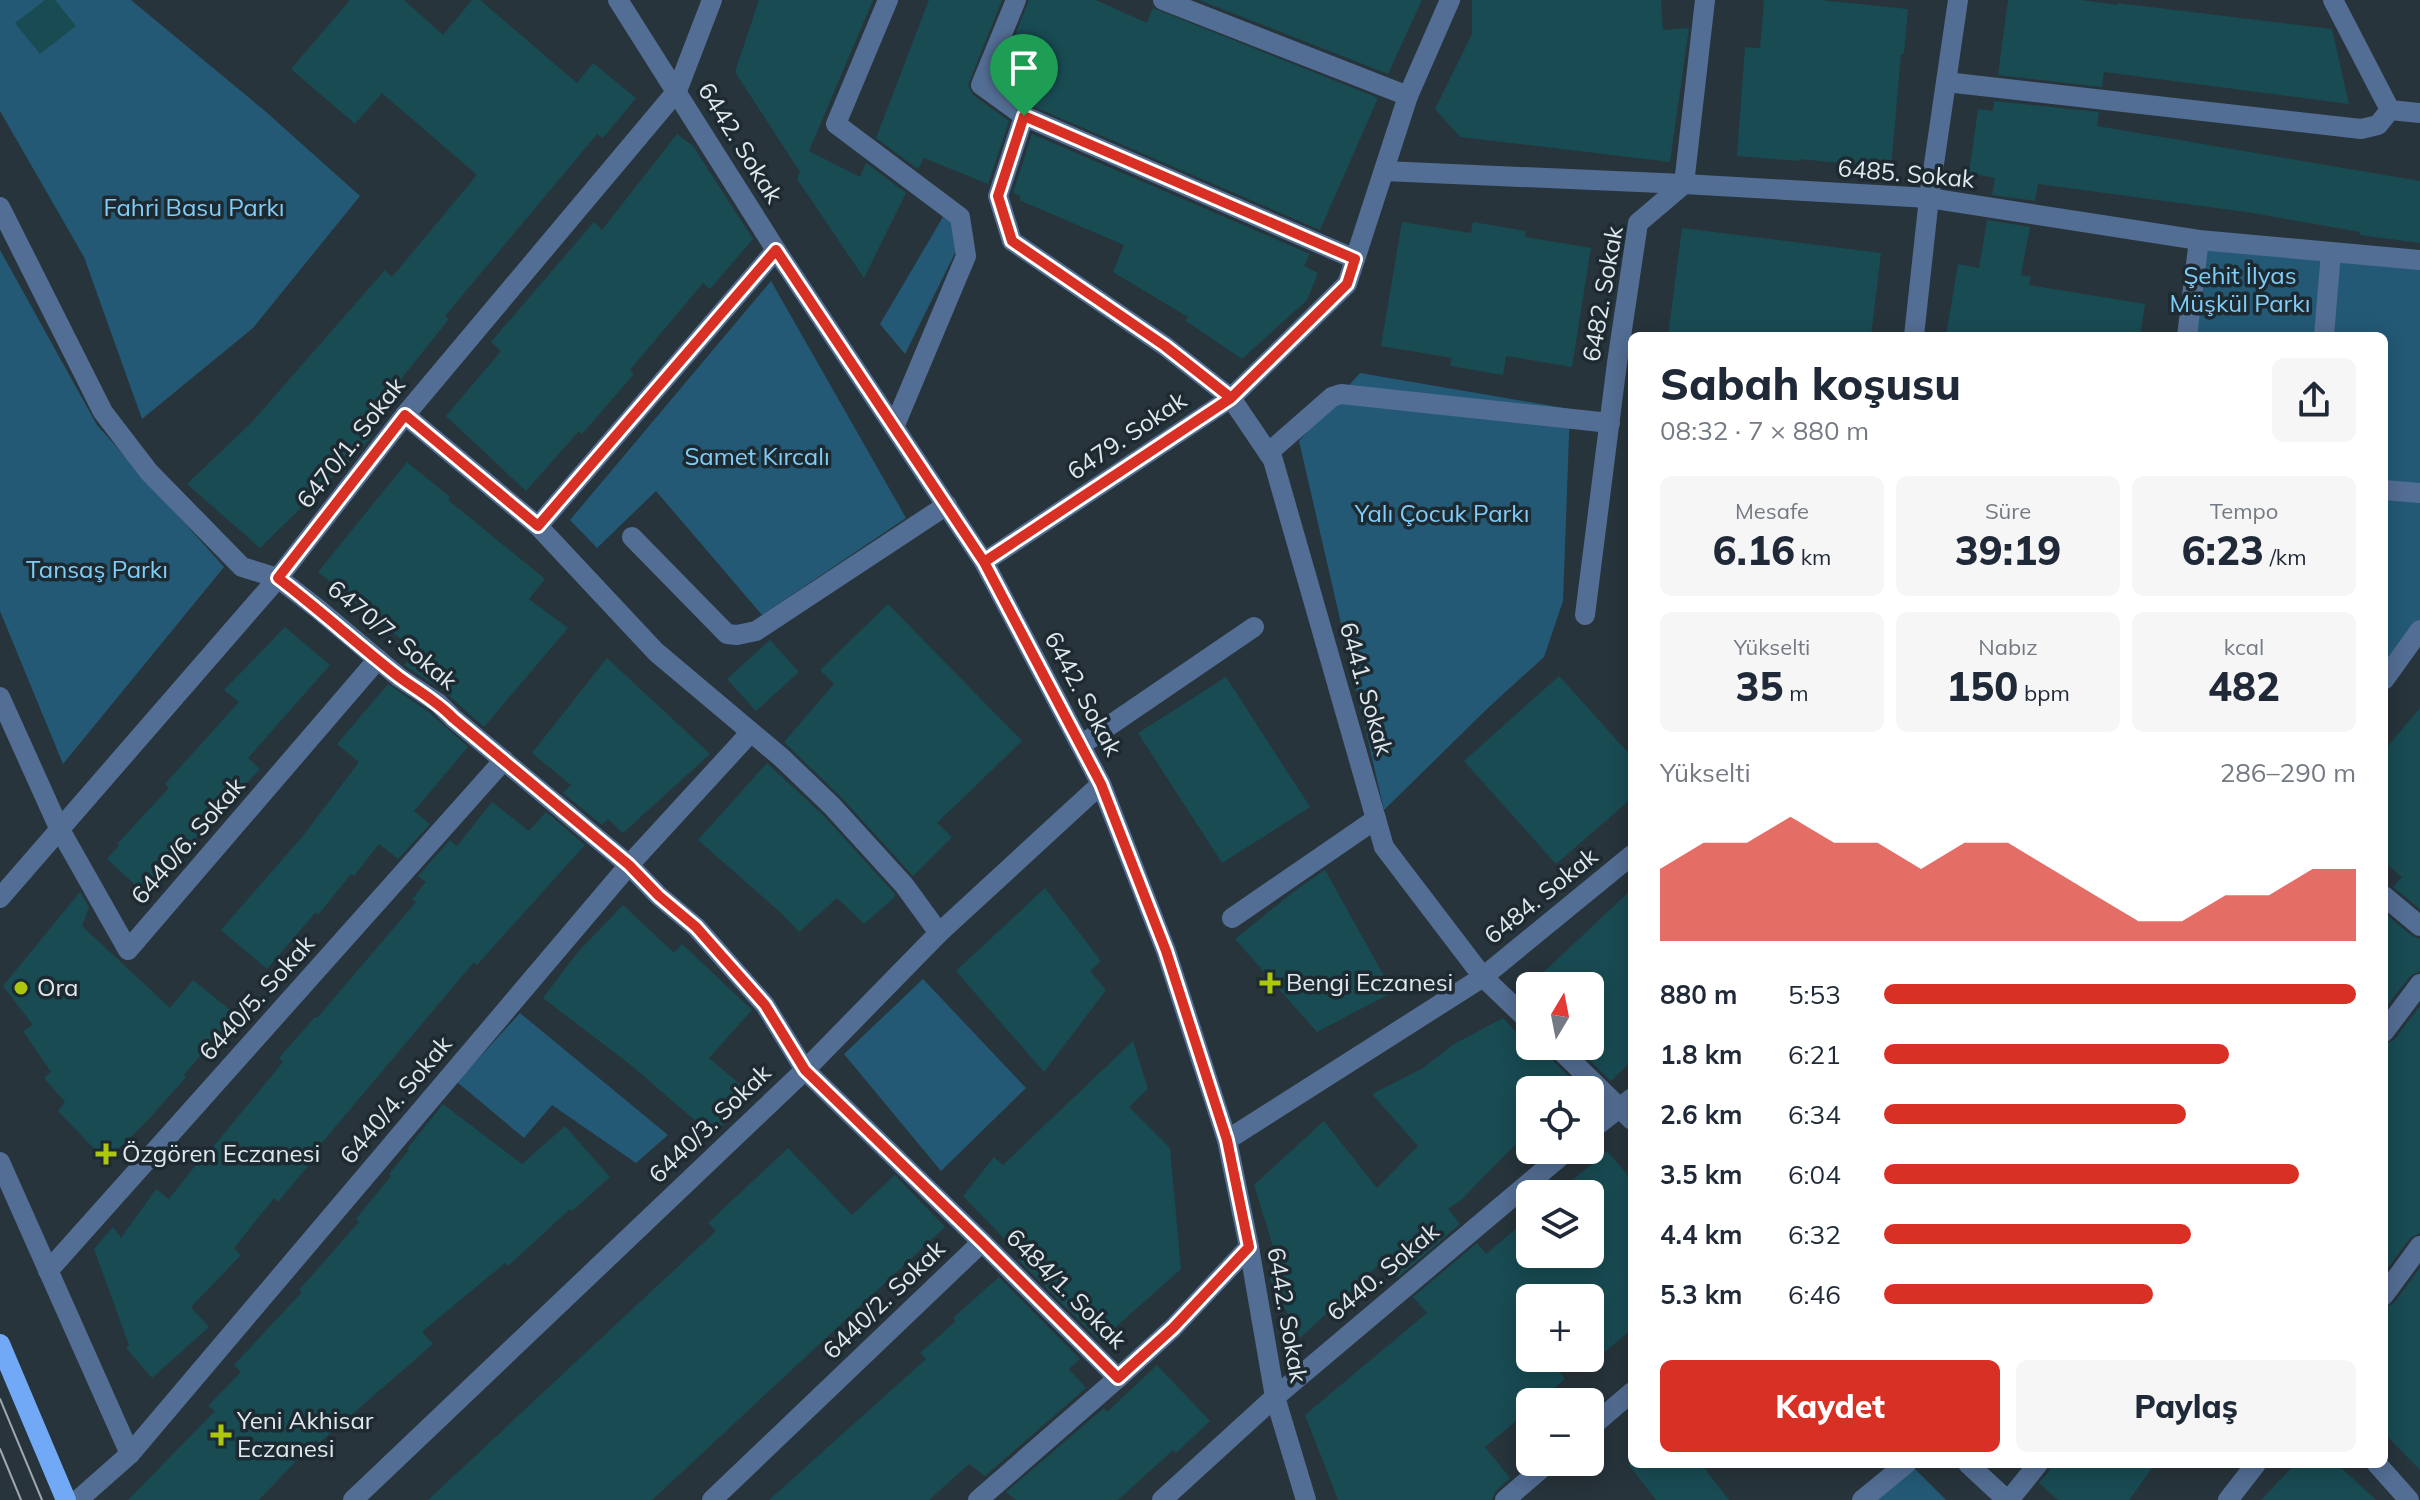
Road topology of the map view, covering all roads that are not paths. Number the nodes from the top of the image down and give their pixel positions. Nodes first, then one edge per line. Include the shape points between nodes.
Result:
1 (618, 0) edge
2 (712, 0) edge
3 (888, 0) edge
4 (1016, 0) edge
5 (1163, 0) edge
6 (1450, 0) edge
7 (1705, 0) edge
8 (1958, 0) edge
9 (2333, 0) edge
10 (1946, 82) junction
11 (677, 91) junction
12 (1408, 96) junction
13 (2390, 110) junction
14 (2420, 113) edge
15 (1024, 116) junction
16 (1384, 171) junction
17 (1684, 184) junction
18 (1929, 198) junction
19 (0, 207) edge
20 (2199, 240) junction
21 (776, 250) junction
22 (2331, 252) junction
23 (1355, 259) junction
24 (2420, 260) edge
25 (1914, 332) edge
26 (2188, 332) edge
27 (2324, 332) edge
28 (1231, 398) junction
29 (405, 415) junction
30 (1610, 423) junction
31 (894, 427) junction
32 (1268, 453) junction
33 (2388, 490) edge
34 (2420, 493) edge
35 (947, 505) junction
36 (538, 526) junction
37 (632, 537) dead end
38 (984, 562) junction
39 (278, 578) junction
40 (1585, 615) dead end
41 (1254, 627) dead end
42 (2420, 630) edge
43 (378, 659) junction
44 (2388, 674) edge
45 (0, 697) edge
46 (751, 732) junction
47 (1081, 745) junction
48 (504, 760) junction
49 (1101, 784) junction
50 (1376, 819) junction
51 (59, 828) junction
52 (1628, 858) edge
53 (629, 865) junction
54 (0, 898) edge
55 (2388, 899) edge
56 (1232, 918) dead end
57 (2420, 926) edge
58 (939, 933) junction
59 (1483, 977) junction
60 (2420, 984) edge
61 (1516, 1009) edge
62 (2388, 1027) edge
63 (1572, 1060) edge
64 (805, 1070) junction
65 (1628, 1108) edge
66 (1604, 1123) edge
67 (1227, 1140) junction
68 (0, 1162) edge
69 (1551, 1164) edge
70 (982, 1242) junction
71 (2420, 1246) edge
72 (1249, 1247) junction
73 (48, 1271) junction
74 (2388, 1290) edge
75 (0, 1344) edge
76 (1118, 1378) junction
77 (1628, 1395) edge
78 (1275, 1397) junction
79 (1604, 1416) edge
80 (130, 1454) junction
81 (1901, 1468) edge
82 (1972, 1468) edge
83 (2035, 1468) edge
84 (2253, 1468) edge
85 (2381, 1468) edge
86 (1533, 1476) edge
87 (2411, 1496) edge
88 (66, 1500) edge
89 (78, 1500) edge
90 (353, 1500) edge
91 (712, 1500) edge
92 (978, 1500) edge
93 (1162, 1500) edge
94 (1306, 1500) edge
95 (1505, 1500) edge
96 (1862, 1500) edge
97 (2008, 1500) edge
98 (2228, 1500) edge

1 - 11 street, 6442. Sokak
2 - 11 street, 6470/1. Sokak
3 - 31 street via 836,124 960,217 966,256
4 - 15 street via 981,85
5 - 12 street
6 - 12 street, 6479. Sokak
7 - 17 street
8 - 10 street
9 - 13 street
10 - 13 street via 2361,129 2378,125
10 - 18 street
11 - 21 street, 6442. Sokak
11 - 29 street, 6470/1. Sokak
12 - 16 street, 6479. Sokak
13 - 14 street
15 - 23 street
15 - 28 street, 6441. Sokak via 998,196 1012,241
16 - 17 street, 6485. Sokak
16 - 23 street, 6479. Sokak
17 - 18 street, 6485. Sokak
17 - 30 street, 6482. Sokak via 1638,223
18 - 20 street, 6485. Sokak
18 - 25 street
19 - 39 street, 6470/7. Sokak via 103,412 149,472 242,567
20 - 22 street, 6485. Sokak
20 - 26 street
21 - 31 street, 6442. Sokak
21 - 36 street
22 - 24 street, 6485. Sokak
22 - 27 street
23 - 28 street, 6479. Sokak via 1347,284
28 - 32 street, 6441. Sokak
28 - 38 street, 6479. Sokak
29 - 36 street
29 - 39 street, 6470/1. Sokak
30 - 32 street via 1341,394
30 - 40 street, 6482. Sokak
31 - 35 street, 6442. Sokak
32 - 50 street, 6441. Sokak
33 - 34 street
35 - 37 street via 756,631 737,635 727,634
35 - 38 street, 6442. Sokak
36 - 46 street via 656,652
38 - 47 street, 6442. Sokak
39 - 43 street, 6470/7. Sokak
39 - 51 street, 6470/1. Sokak
41 - 47 street
42 - 44 street
43 - 48 street, 6470/7. Sokak
43 - 51 street, 6440/6. Sokak via 128,950
45 - 51 street
46 - 53 street, 6440/4. Sokak
46 - 58 street via 832,806 904,885
47 - 49 street, 6442. Sokak
48 - 53 street, 6470/7. Sokak
48 - 73 street, 6440/5. Sokak
49 - 58 street, 6440/3. Sokak
49 - 67 street, 6442. Sokak via 1166,951
50 - 56 street
50 - 59 street, 6441. Sokak via 1384,847
51 - 54 street, 6470/1. Sokak
52 - 59 street, 6484. Sokak
53 - 64 street, 6470/7. Sokak via 696,927 765,1005
53 - 80 street, 6440/4. Sokak
55 - 57 street
58 - 64 street, 6440/3. Sokak
59 - 61 street, 6441. Sokak
59 - 67 street, 6484. Sokak
60 - 62 street
63 - 65 street
64 - 70 street, 6440/2. Sokak
64 - 90 street, 6440/3. Sokak
65 - 66 street
67 - 72 street, 6442. Sokak
68 - 73 street
69 - 78 street, 6440. Sokak
70 - 76 street, 6484/1. Sokak
70 - 91 street, 6440/2. Sokak
71 - 74 street
72 - 76 street, 6484/1. Sokak
72 - 78 street, 6442. Sokak
73 - 80 street
75 - 88 main road
76 - 92 street
77 - 79 street
78 - 93 street, 6440. Sokak
78 - 94 street, 6442. Sokak
80 - 89 street, 6440/4. Sokak
81 - 96 street
82 - 97 street
83 - 97 street
84 - 98 street
85 - 87 street
86 - 95 street

